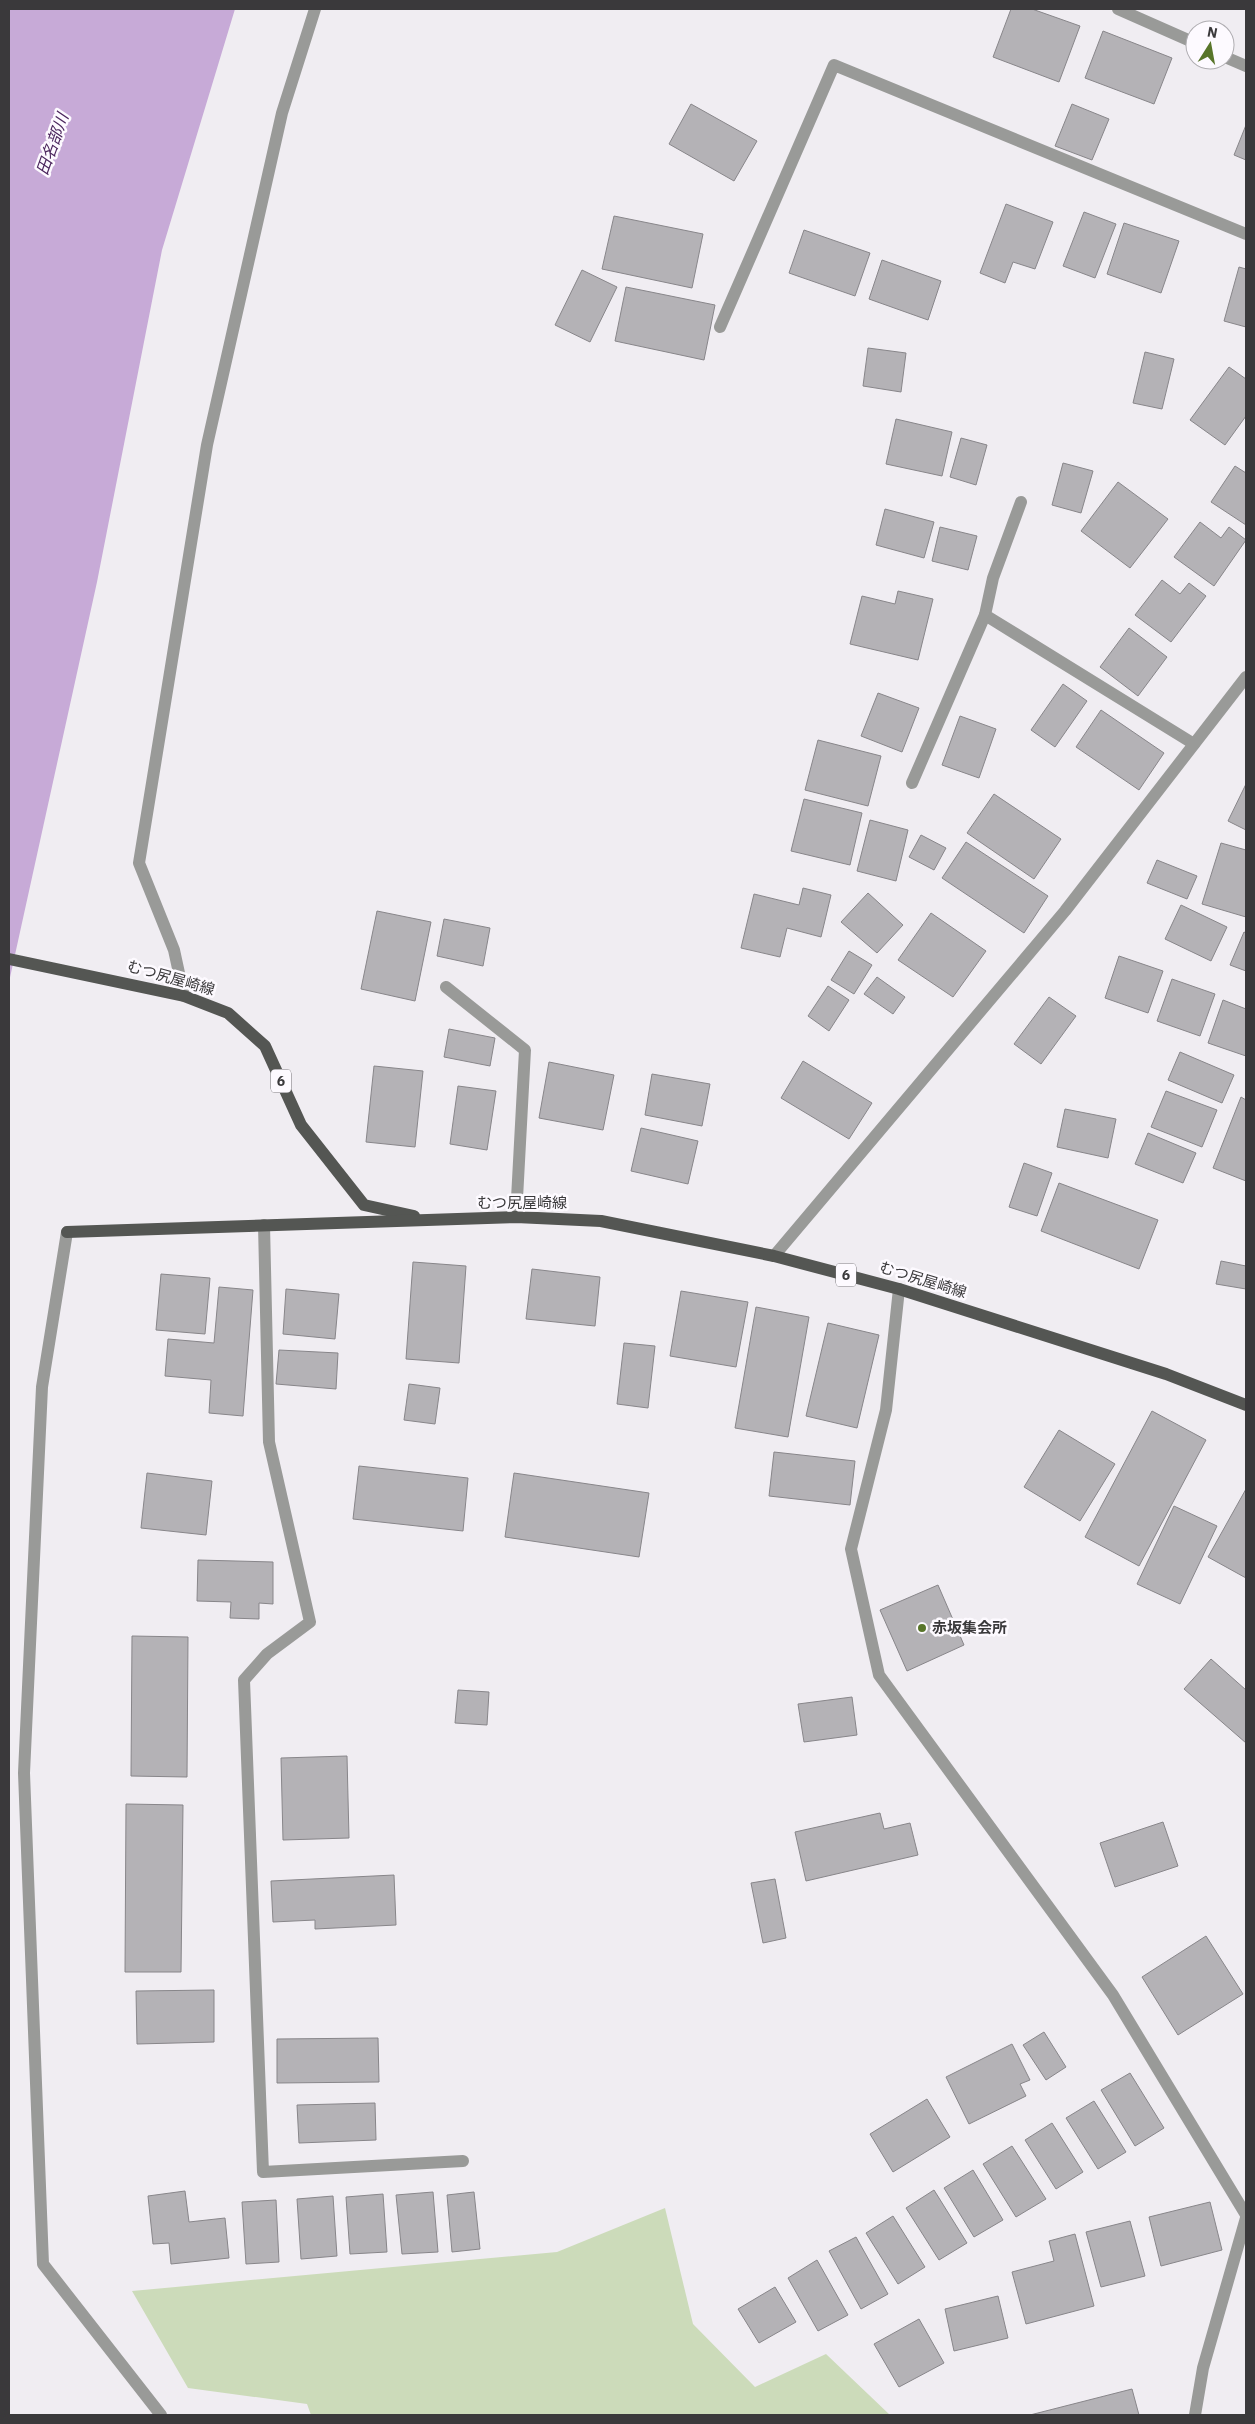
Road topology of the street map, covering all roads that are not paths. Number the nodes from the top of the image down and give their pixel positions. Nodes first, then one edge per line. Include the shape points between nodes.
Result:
1 (315, 9) edge
2 (1118, 9) edge
3 (1185, 39) edge
4 (1246, 234) edge
5 (720, 327) dead end
6 (1021, 502) dead end
7 (985, 615) junction
8 (1246, 677) edge
9 (1194, 744) junction
10 (912, 783) dead end
11 (9, 959) edge
12 (446, 987) dead end
13 (184, 996) junction
14 (516, 1217) junction
15 (431, 1220) junction
16 (264, 1225) junction
17 (67, 1232) joint
18 (774, 1256) junction
19 (899, 1289) junction
20 (1246, 1405) edge
21 (463, 2162) dead end
22 (1246, 2216) edge
23 (161, 2415) edge
24 (1194, 2415) edge

1 - 13 street via 282,112 207,445 139,863 174,950
2 - 3 street
4 - 5 street via 834,65
6 - 7 street via 993,578
7 - 9 street
7 - 10 street
8 - 9 street
9 - 18 street via 1065,911
11 - 13 main road, むつ尻屋崎線 / 6
12 - 14 street via 525,1050
13 - 15 main road, むつ尻屋崎線 / 6 via 228,1012 265,1046 301,1124 364,1205
14 - 15 main road, むつ尻屋崎線 / 6
14 - 18 main road, むつ尻屋崎線 / 6 via 601,1221
15 - 16 main road, むつ尻屋崎線 / 6
16 - 17 main road, むつ尻屋崎線 / 6
16 - 21 street via 269,1442 310,1622 267,1654 244,1680 263,2172
17 - 23 street via 42,1387 24,1773 43,2264
18 - 19 main road, むつ尻屋崎線 / 6
19 - 20 main road, むつ尻屋崎線 / 6 via 1166,1374
19 - 22 street via 886,1410 851,1549 879,1675 1112,1995
22 - 24 street via 1203,2368

